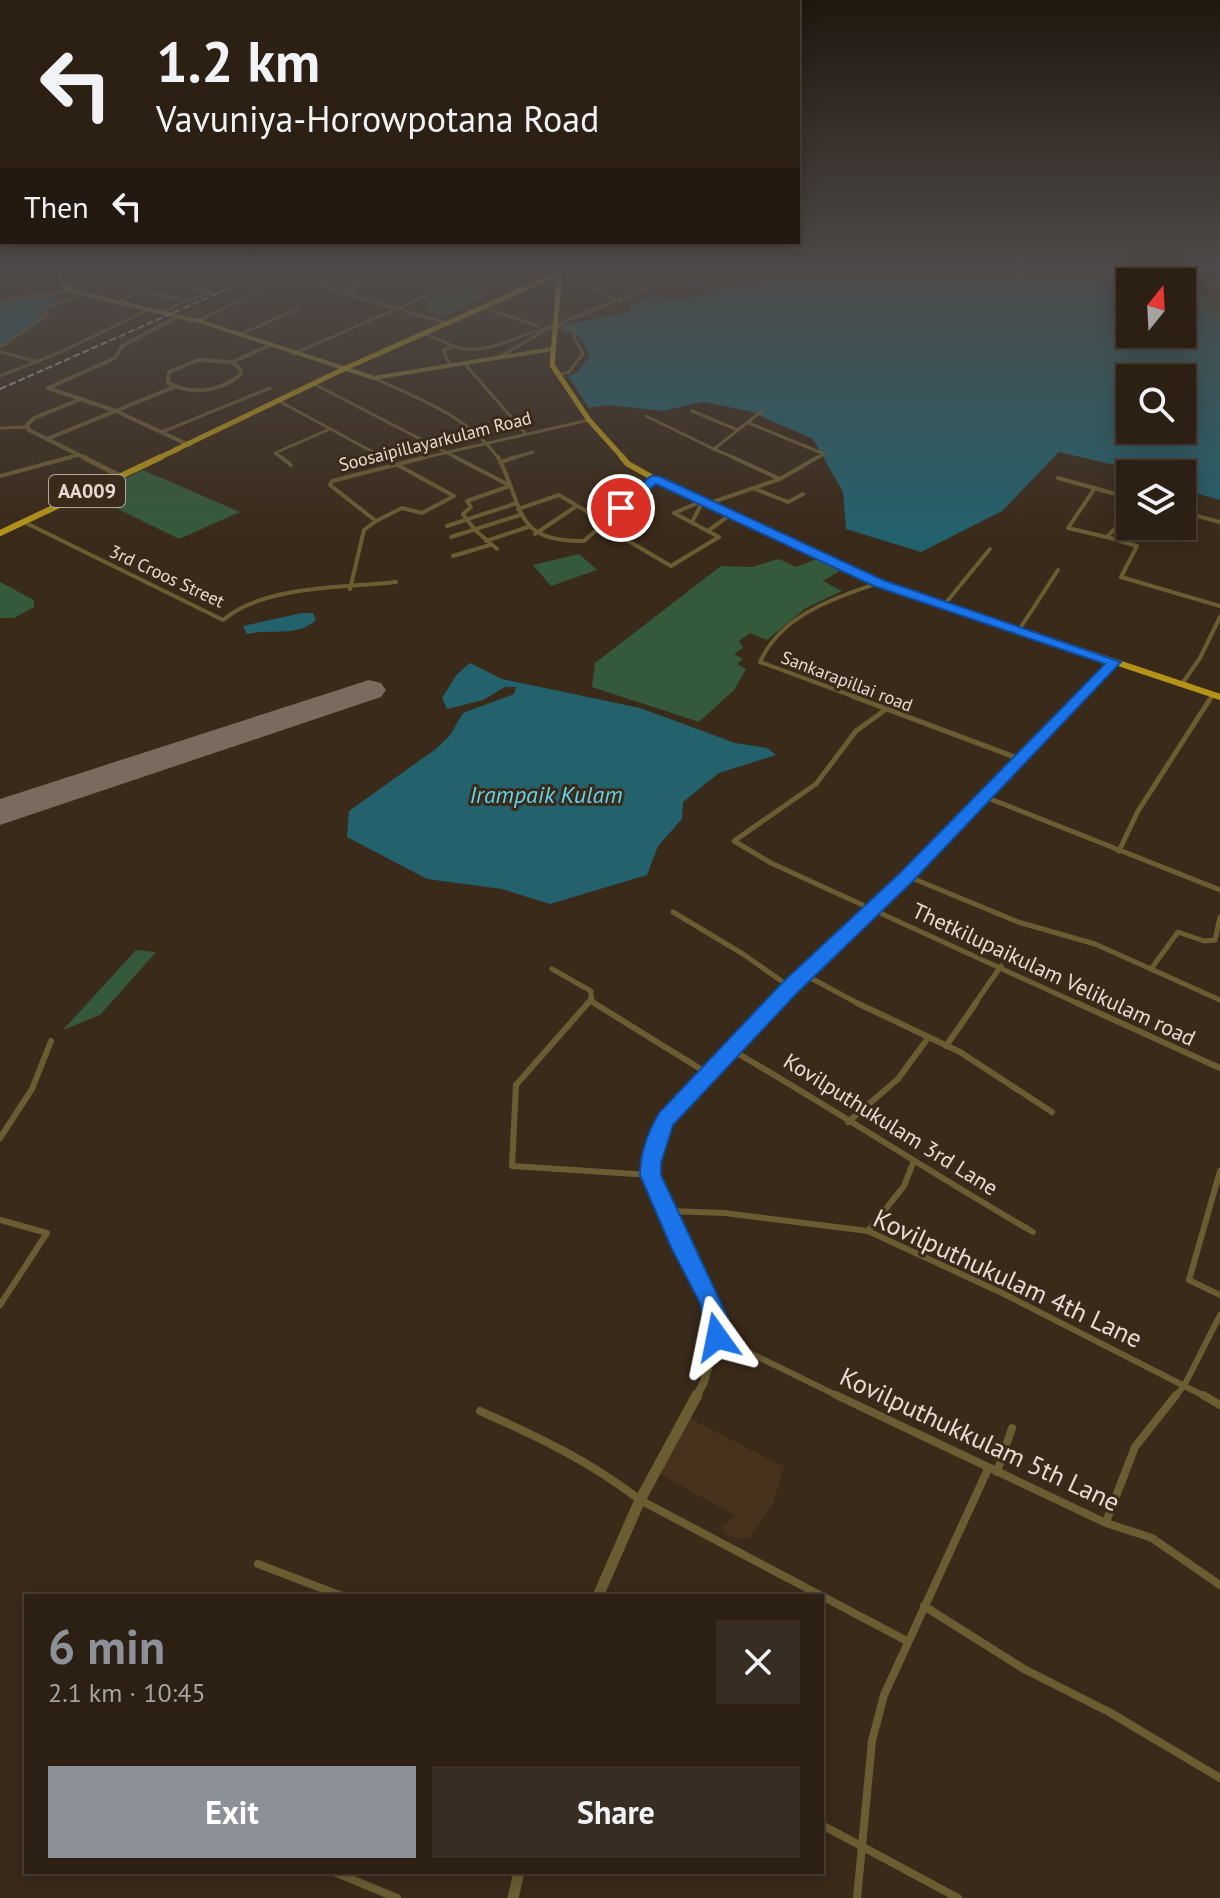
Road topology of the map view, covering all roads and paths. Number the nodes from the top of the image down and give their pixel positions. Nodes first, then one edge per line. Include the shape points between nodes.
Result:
1 (30, 360) edge
2 (43, 360) edge
3 (111, 360) edge
4 (207, 360) edge
5 (215, 360) edge
6 (238, 360) edge
7 (314, 360) edge
8 (370, 360) edge
9 (447, 360) edge
10 (484, 360) edge
11 (552, 360) edge
12 (579, 360) edge
13 (38, 362) junction
14 (232, 362) junction
15 (464, 363) junction
16 (450, 365) junction
17 (349, 369) junction
18 (556, 375) junction
19 (0, 376) edge
20 (374, 378) junction
21 (316, 385) junction
22 (174, 387) junction
23 (270, 388) dead end
24 (81, 399) junction
25 (279, 401) junction
26 (116, 411) junction
27 (692, 411) dead end
28 (762, 411) dead end
29 (646, 416) dead end
30 (589, 420) junction
31 (749, 423) junction
32 (28, 427) junction
33 (0, 428) edge
34 (331, 429) junction
35 (738, 430) junction
36 (162, 432) junction
37 (525, 433) junction
38 (47, 439) junction
39 (486, 442) junction
40 (187, 444) junction
41 (714, 449) junction
42 (446, 452) junction
43 (533, 452) dead end
44 (79, 455) junction
45 (501, 462) junction
46 (397, 464) junction
47 (291, 465) dead end
48 (0, 476) edge
49 (120, 476) junction
50 (1058, 478) dead end
51 (655, 479) junction
52 (780, 479) junction
53 (510, 486) junction
54 (752, 488) junction
55 (1095, 488) junction
56 (803, 494) dead end
57 (1116, 494) edge
58 (454, 496) junction
59 (467, 501) junction
60 (703, 503) junction
61 (517, 506) junction
62 (575, 507) junction
63 (520, 515) junction
64 (730, 515) junction
65 (1196, 516) edge
66 (466, 519) junction
67 (376, 521) junction
68 (23, 522) junction
69 (692, 522) junction
70 (1220, 522) edge
71 (603, 524) junction
72 (447, 526) dead end
73 (528, 527) junction
74 (1116, 527) edge
75 (475, 530) junction
76 (709, 530) junction
77 (0, 533) edge
78 (535, 534) junction
79 (451, 537) dead end
80 (1107, 537) junction
81 (488, 543) junction
82 (497, 549) dead end
83 (990, 549) dead end
84 (453, 556) dead end
85 (1058, 570) dead end
86 (396, 582) dead end
87 (879, 583) junction
88 (350, 589) junction
89 (944, 605) junction
90 (1220, 606) edge
91 (1220, 617) edge
92 (1019, 631) junction
93 (1114, 662) junction
94 (1182, 684) junction
95 (1217, 696) edge
96 (885, 710) junction
97 (1020, 759) junction
98 (982, 796) junction
99 (1119, 851) junction
100 (907, 876) junction
101 (1220, 890) edge
102 (874, 909) junction
103 (673, 912) dead end
104 (1220, 917) edge
105 (1001, 966) junction
106 (552, 969) dead end
107 (1151, 969) junction
108 (804, 974) junction
109 (790, 987) junction
110 (592, 998) junction
111 (1220, 1000) edge
112 (928, 1038) junction
113 (51, 1041) dead end
114 (946, 1046) junction
115 (730, 1049) junction
116 (1220, 1068) edge
117 (707, 1073) junction
118 (1052, 1112) dead end
119 (848, 1122) junction
120 (0, 1138) edge
121 (913, 1163) junction
122 (1220, 1171) edge
123 (651, 1175) junction
124 (666, 1211) junction
125 (0, 1220) edge
126 (868, 1231) junction
127 (1033, 1232) dead end
128 (1220, 1295) edge
129 (0, 1305) edge
130 (1220, 1315) edge
131 (717, 1337) junction
132 (1185, 1384) junction
133 (1220, 1405) edge
134 (480, 1411) dead end
135 (1012, 1428) dead end
136 (988, 1469) junction
137 (997, 1472) junction
138 (640, 1500) junction
139 (1106, 1523) junction
140 (258, 1564) dead end
141 (1220, 1585) edge
142 (337, 1594) edge
143 (599, 1594) edge
144 (818, 1594) edge
145 (824, 1597) edge
146 (924, 1606) junction
147 (907, 1641) junction
148 (1220, 1778) edge
149 (824, 1826) edge
150 (862, 1845) junction
151 (339, 1874) edge
152 (519, 1874) edge
153 (397, 1898) edge
154 (513, 1898) edge
155 (857, 1898) edge
156 (958, 1898) edge

1 - 13 street
2 - 13 street
3 - 24 street via 48,386
4 - 22 street via 169,372 166,378
5 - 14 street
6 - 14 street
7 - 17 main road
8 - 17 highway, AA009
9 - 16 street
10 - 15 main road
11 - 18 highway
12 - 18 street via 569,372
13 - 19 street
14 - 22 street via 240,375 228,384 206,390
15 - 16 main road
15 - 37 street
16 - 20 main road
17 - 20 main road
17 - 21 highway, AA009
18 - 30 highway
20 - 39 street via 451,416
21 - 25 highway, AA009
21 - 42 street
22 - 26 street
23 - 36 street
24 - 26 street
24 - 32 street via 34,418
25 - 34 street
25 - 40 highway, AA009
26 - 36 street
26 - 38 street
27 - 35 street
28 - 31 street
29 - 41 street
30 - 37 street, Soosaipillayarkulam Road
30 - 51 highway via 619,456
31 - 35 street
31 - 52 street via 824,454
32 - 33 street
32 - 38 street
34 - 46 street
34 - 47 street via 275,453
35 - 41 street
36 - 40 street
37 - 39 street, Soosaipillayarkulam Road
38 - 44 street
39 - 42 street, Soosaipillayarkulam Road
39 - 45 street
40 - 49 highway, AA009
41 - 52 street
42 - 46 street, Soosaipillayarkulam Road
42 - 53 street
43 - 45 street
44 - 48 street
44 - 49 street
45 - 53 street
46 - 58 street
46 - 67 street, Soosaipillayarkulam Road via 330,484
49 - 68 highway, AA009
50 - 55 street
51 - 60 highway
51 - 71 street
52 - 54 street
53 - 59 street
53 - 61 street
54 - 56 street via 788,502
54 - 60 street
55 - 57 street
55 - 80 street via 1068,528
58 - 59 street
58 - 67 street via 422,513 403,508
59 - 66 street via 471,507 464,512
60 - 64 highway
60 - 69 street
60 - 69 street via 674,513
61 - 62 street via 557,495
61 - 63 street
61 - 66 street
62 - 71 street
62 - 78 street
63 - 73 street
63 - 75 street
64 - 76 street
64 - 87 highway
65 - 70 street
66 - 72 street
66 - 75 street
67 - 88 street via 364,530
68 - 77 highway, AA009
68 - 88 street, 3rd Croos Street via 223,620 264,597
69 - 76 street
71 - 76 street via 671,566 719,537
71 - 78 street via 581,541
73 - 78 street
73 - 81 street
74 - 80 street
75 - 79 street
75 - 81 street
80 - 90 street via 1137,546 1121,577
81 - 82 street
81 - 84 street
83 - 89 street
85 - 92 street
86 - 88 street
87 - 89 highway
87 - 96 street, Sankarapillai road via 796,620 764,649 760,662
89 - 92 highway
91 - 94 street
92 - 93 highway
93 - 94 highway
93 - 97 street
94 - 95 highway
95 - 99 street via 1178,745
96 - 97 street, Sankarapillai road
96 - 102 street, Thetkilupaikulam Velikulam road via 856,731 816,784 734,841
97 - 98 street
98 - 99 street
98 - 100 street
99 - 101 street
100 - 102 street
100 - 107 street
102 - 105 street, Thetkilupaikulam Velikulam road
102 - 108 street
103 - 109 street
104 - 107 street via 1215,940 1178,932
105 - 114 street
105 - 116 street, Thetkilupaikulam Velikulam road
106 - 110 street via 585,985
107 - 111 street
108 - 109 street
108 - 112 street
109 - 115 street
110 - 117 street
110 - 123 street via 516,1085 512,1166
112 - 114 street
112 - 119 street via 898,1079
113 - 120 street via 32,1089
114 - 118 street
115 - 117 street
115 - 119 street, Kovilputhukulam 3rd Lane
117 - 123 street via 666,1119 650,1163
119 - 121 street, Kovilputhukulam 3rd Lane
121 - 126 street via 904,1186
121 - 127 street, Kovilputhukulam 3rd Lane
122 - 128 street via 1189,1280
123 - 124 street
124 - 126 street, Kovilputhukulam 4th Lane
124 - 131 street via 710,1300
125 - 129 street via 47,1233
126 - 132 street, Kovilputhukulam 4th Lane
130 - 132 street
131 - 136 street, Kovilputhukkulam 5th Lane
131 - 138 street via 704,1382
132 - 133 street, Kovilputhukulam 4th Lane
132 - 139 street via 1135,1447
134 - 138 street via 565,1449
135 - 137 street
136 - 137 street, Kovilputhukkulam 5th Lane
136 - 146 street
137 - 139 street, Kovilputhukkulam 5th Lane
138 - 143 street
138 - 144 street
139 - 141 street, Kovilputhukkulam 5th Lane via 1152,1538
140 - 142 street
145 - 147 street
146 - 147 street
146 - 148 street via 1024,1669
147 - 150 street via 872,1741
149 - 150 street
150 - 155 street
150 - 156 street
151 - 153 street
152 - 154 street

